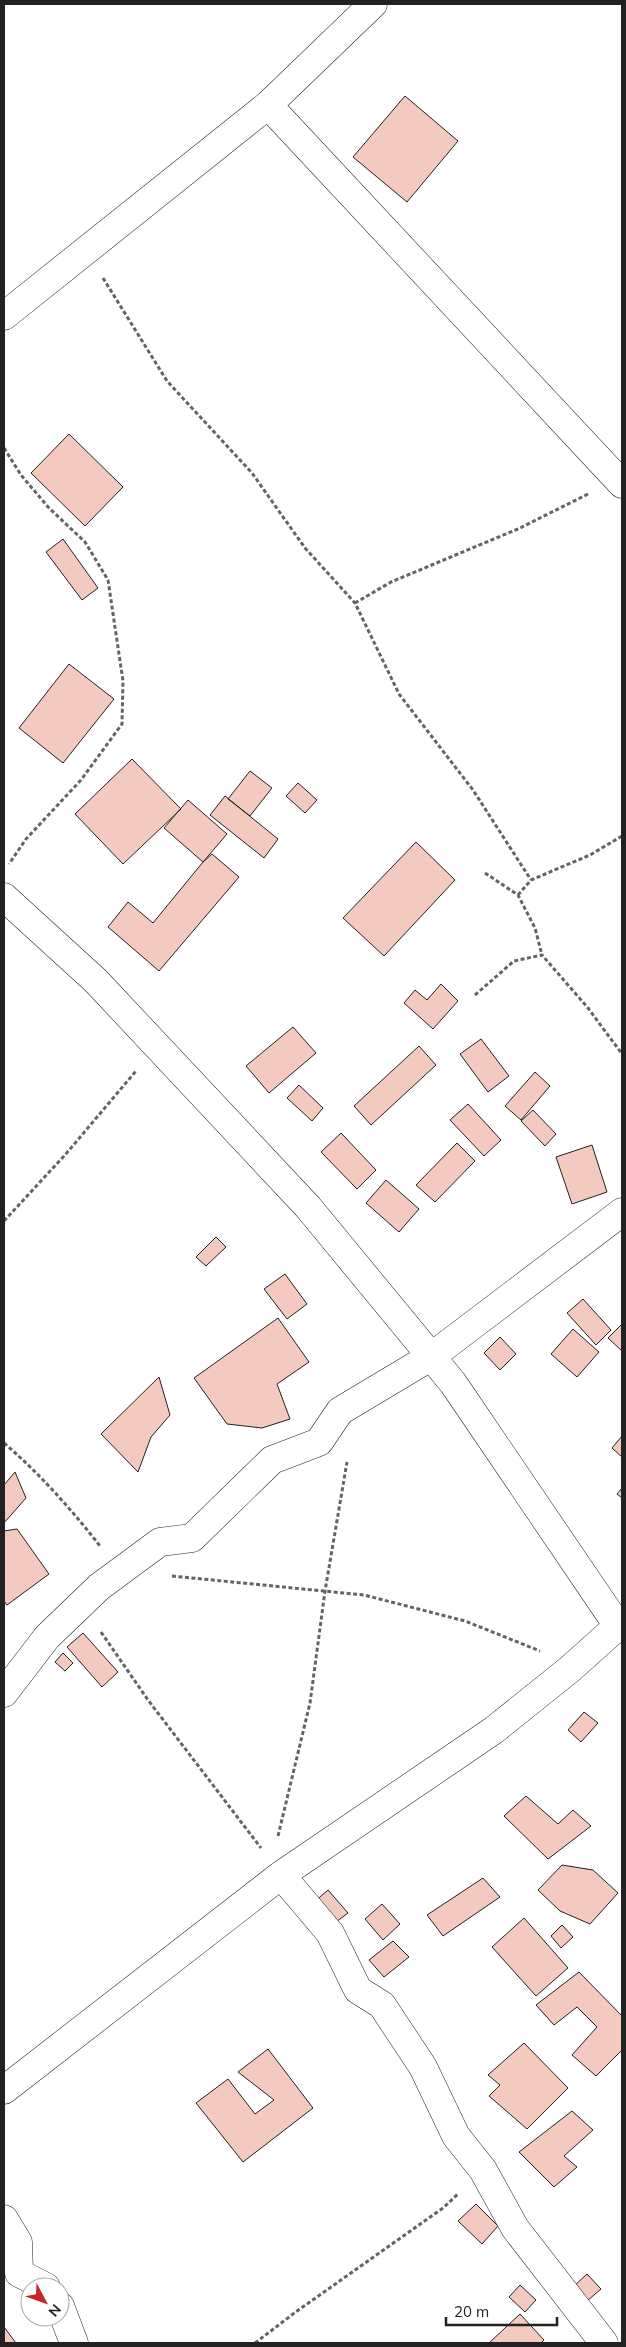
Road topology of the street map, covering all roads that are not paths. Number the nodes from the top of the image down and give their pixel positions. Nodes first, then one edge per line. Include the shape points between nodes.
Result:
1 (373, 4) edge
2 (268, 105) junction
3 (4, 316) edge
4 (620, 482) edge
5 (4, 897) edge
6 (622, 1212) edge
7 (432, 1356) junction
8 (620, 1627) edge
9 (4, 1693) edge
10 (281, 1875) junction
11 (4, 2090) edge
12 (4, 2218) edge
13 (27, 2277) edge
14 (68, 2327) edge
15 (74, 2343) edge
16 (604, 2343) edge

1 - 2 street
2 - 3 street
2 - 4 street
5 - 7 street via 96,981 308,1207
6 - 7 street
7 - 8 street
7 - 9 street via 340,1411 319,1442 272,1460 192,1538 160,1542 99,1587 47,1636
8 - 10 street via 494,1730
10 - 11 street
10 - 16 street via 330,1933 358,1990 382,2005 424,2067 456,2136 483,2170 514,2228
12 - 13 street via 18,2242 19,2273
14 - 15 street

